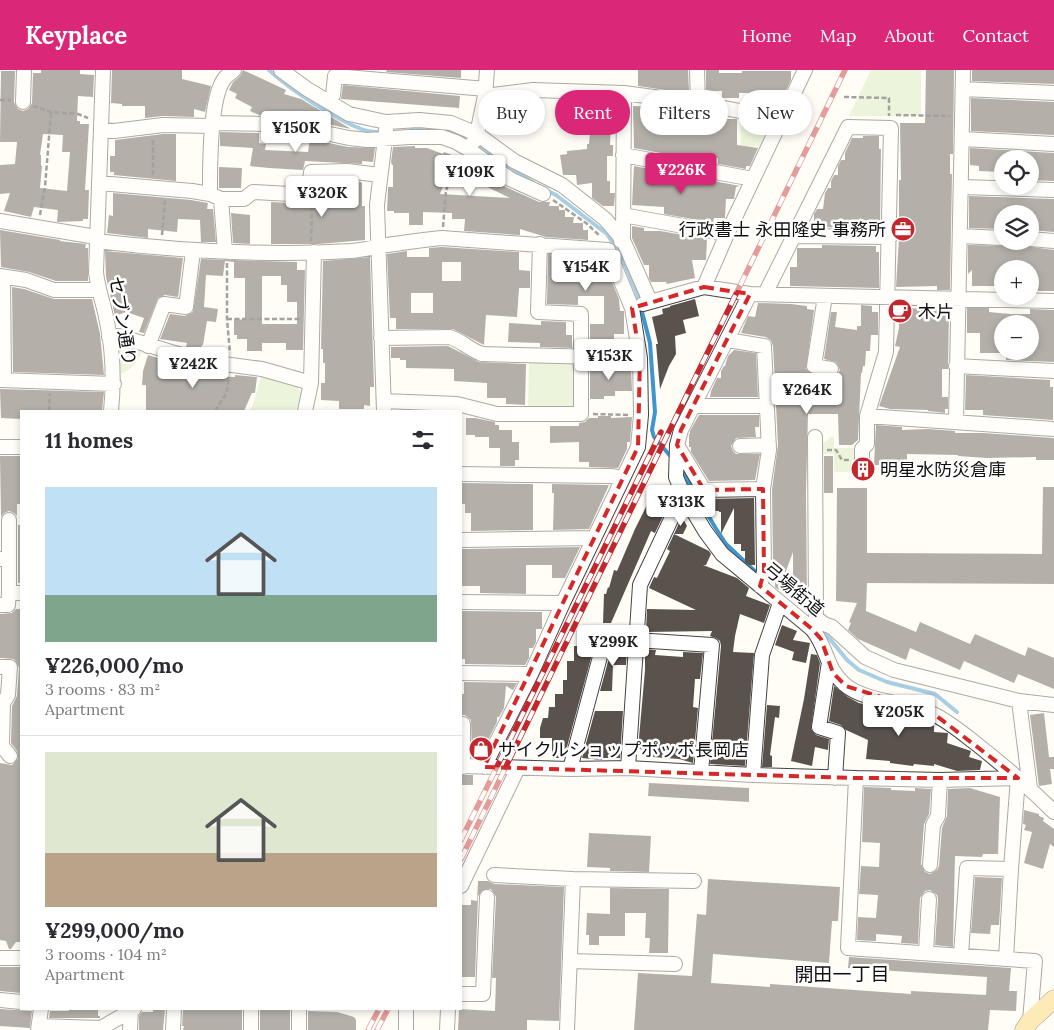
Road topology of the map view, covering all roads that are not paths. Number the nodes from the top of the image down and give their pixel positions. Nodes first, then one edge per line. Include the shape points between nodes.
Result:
1 (24, 70) edge
2 (102, 70) edge
3 (234, 70) edge
4 (281, 70) edge
5 (487, 70) edge
6 (697, 70) edge
7 (805, 70) edge
8 (963, 70) edge
9 (963, 89) junction
10 (486, 90) edge
11 (698, 90) edge
12 (795, 90) edge
13 (478, 91) edge
14 (1054, 93) edge
15 (23, 102) dead end
16 (330, 102) junction
17 (478, 123) edge
18 (212, 125) junction
19 (101, 127) junction
20 (385, 131) junction
21 (623, 135) edge
22 (774, 135) edge
23 (963, 139) junction
24 (473, 142) junction
25 (1054, 144) edge
26 (623, 155) junction
27 (380, 175) junction
28 (753, 179) junction
29 (99, 183) junction
30 (962, 187) junction
31 (1054, 190) edge
32 (543, 194) road end
33 (215, 196) junction
34 (623, 216) junction
35 (0, 222) edge
36 (727, 234) junction
37 (795, 236) junction
38 (960, 236) junction
39 (890, 237) junction
40 (994, 238) edge
41 (96, 239) junction
42 (1039, 240) edge
43 (1054, 241) edge
44 (540, 244) junction
45 (616, 245) junction
46 (379, 246) junction
47 (193, 251) junction
48 (226, 252) junction
49 (312, 252) junction
50 (1, 276) edge
51 (704, 286) junction
52 (98, 290) junction
53 (750, 294) junction
54 (765, 294) junction
55 (825, 296) junction
56 (887, 297) junction
57 (958, 299) junction
58 (1054, 301) edge
59 (641, 304) junction
60 (109, 337) junction
61 (381, 338) junction
62 (728, 340) junction
63 (148, 346) junction
64 (581, 357) junction
65 (640, 358) junction
66 (956, 366) junction
67 (831, 368) dead end
68 (1054, 371) edge
69 (2, 380) edge
70 (114, 384) junction
71 (311, 384) junction
72 (384, 406) edge
73 (693, 406) junction
74 (768, 406) junction
75 (111, 410) edge
76 (305, 410) edge
77 (867, 416) junction
78 (956, 422) junction
79 (1054, 430) edge
80 (815, 437) dead end
81 (769, 445) junction
82 (740, 446) dead end
83 (0, 447) edge
84 (20, 447) edge
85 (677, 457) junction
86 (862, 460) dead end
87 (462, 474) edge
88 (622, 478) junction
89 (764, 489) junction
90 (684, 494) junction
91 (10, 520) edge
92 (593, 538) junction
93 (462, 540) edge
94 (4, 559) edge
95 (762, 579) junction
96 (15, 593) edge
97 (462, 602) edge
98 (563, 603) junction
99 (780, 603) junction
100 (0, 605) edge
101 (814, 623) junction
102 (637, 640) junction
103 (829, 662) junction
104 (0, 667) edge
105 (462, 673) edge
106 (530, 674) junction
107 (1019, 700) junction
108 (1054, 705) edge
109 (463, 724) dead end
110 (10, 756) edge
111 (462, 766) edge
112 (484, 766) junction
113 (518, 768) junction
114 (628, 768) junction
115 (570, 769) junction
116 (701, 772) junction
117 (753, 775) junction
118 (835, 778) junction
119 (856, 778) junction
120 (1018, 778) junction
121 (940, 780) junction
122 (1030, 788) junction
123 (1054, 812) edge
124 (930, 865) dead end
125 (1011, 869) junction
126 (494, 875) dead end
127 (573, 879) junction
128 (694, 880) dead end
129 (462, 884) edge
130 (487, 897) dead end
131 (929, 899) dead end
132 (926, 952) junction
133 (961, 955) junction
134 (0, 958) edge
135 (20, 958) edge
136 (1006, 958) junction
137 (570, 961) junction
138 (675, 964) dead end
139 (462, 994) edge
140 (1054, 999) edge
141 (0, 1000) edge
142 (20, 1002) edge
143 (41, 1010) edge
144 (174, 1010) edge
145 (251, 1010) edge
146 (299, 1010) edge
147 (406, 1010) edge
148 (448, 1010) edge
149 (125, 1011) edge
150 (1027, 1026) edge
151 (39, 1028) edge
152 (93, 1029) edge
153 (130, 1030) edge
154 (173, 1030) edge
155 (251, 1030) edge
156 (299, 1030) edge
157 (406, 1030) edge
158 (447, 1030) edge
159 (567, 1030) edge

1 - 15 street
2 - 19 street, セブン通り
3 - 18 street via 218,91
4 - 16 street
5 - 10 street
6 - 11 street
7 - 12 street
8 - 9 street
9 - 14 street
9 - 23 street
13 - 16 street via 335,76 334,95
16 - 20 street
17 - 24 street
18 - 19 street via 153,126 114,131
18 - 20 street via 268,124 283,129 306,129 367,140
18 - 33 street
19 - 29 street, セブン通り
20 - 24 street via 418,120 451,123
20 - 27 street
21 - 26 street
22 - 28 street
23 - 25 street
23 - 30 street
24 - 32 street via 510,179
24 - 45 street via 562,185 605,219
26 - 28 street
26 - 34 street
27 - 33 street via 347,171 311,172 308,195 253,192 244,199
27 - 46 street via 377,205
28 - 36 street
29 - 33 street
29 - 41 street, セブン通り
30 - 31 street
30 - 38 street
33 - 48 street
34 - 36 street
34 - 45 street
35 - 41 street
36 - 51 street
37 - 39 street
37 - 39 street via 848,127 889,121
37 - 54 street
38 - 40 street
38 - 57 street
39 - 56 street
41 - 47 street
41 - 52 street, セブン通り
42 - 43 street
44 - 45 street
44 - 46 street via 442,238
44 - 64 street via 538,312 580,314
45 - 59 street
45 - 59 street
46 - 49 street via 354,251
46 - 61 street
47 - 48 street
47 - 63 street via 186,307 164,304
48 - 49 street
49 - 71 street
50 - 52 street via 26,280 54,290
50 - 69 street
51 - 53 street
51 - 59 street
52 - 60 street, セブン通り
53 - 54 street
53 - 62 street
54 - 55 street
55 - 56 street
55 - 67 street via 814,366
56 - 57 street
56 - 77 street via 886,352
57 - 58 street
57 - 66 street
59 - 65 street
60 - 63 street via 119,336
60 - 70 street, セブン通り
61 - 64 street via 450,337 482,354
61 - 72 street
62 - 73 street
62 - 74 street via 764,346
63 - 71 street via 209,362 262,369
64 - 65 street
64 - 72 street via 581,414 497,414 457,404
65 - 88 street via 638,447
66 - 68 street
66 - 78 street
69 - 70 street
70 - 75 street, セブン通り
71 - 76 street
73 - 74 street
73 - 85 street via 681,430
74 - 81 street
77 - 78 street
77 - 86 street via 867,444 862,449
78 - 79 street
80 - 101 street
81 - 82 street
81 - 89 street
83 - 84 street
85 - 89 street via 704,490
85 - 90 street, 弓場街道 via 676,477
87 - 88 street
88 - 92 street
89 - 95 street
90 - 95 street, 弓場街道 via 722,554
90 - 102 street via 640,585
91 - 94 street
92 - 93 street
92 - 98 street
94 - 96 street
95 - 99 street, 弓場街道
96 - 100 street via 8,605
97 - 98 street
98 - 106 street
99 - 101 street, 弓場街道
99 - 117 street via 762,655
101 - 103 street, 弓場街道
101 - 107 street via 832,627 865,657 894,670
102 - 114 street
102 - 115 street via 605,638
102 - 116 street via 712,645
103 - 118 street via 819,727 838,733
103 - 120 street, 弓場街道 via 833,673 846,686 865,695 934,714
104 - 110 street via 10,667 8,695 3,703 2,746
105 - 106 street
106 - 112 street
107 - 108 street
107 - 122 street
109 - 111 street
111 - 112 street
112 - 113 street
113 - 115 street
113 - 129 street
114 - 115 street
114 - 116 street
116 - 117 street
117 - 118 street
118 - 119 street
119 - 121 street
119 - 132 street via 848,948
120 - 121 street
120 - 122 street, 弓場街道
120 - 125 street
121 - 124 street
122 - 123 street, 弓場街道
125 - 133 street via 968,868
125 - 136 street
126 - 127 street
127 - 128 street
127 - 137 street
130 - 139 street via 483,994
131 - 132 street
132 - 133 street
133 - 136 street
134 - 135 street
136 - 150 street via 1035,961
137 - 138 street
137 - 159 street
140 - 150 main road
141 - 142 street
143 - 151 street
144 - 154 street
145 - 155 street
146 - 156 street
147 - 157 street
148 - 158 street
149 - 152 street via 101,1028
149 - 153 street
151 - 152 street

